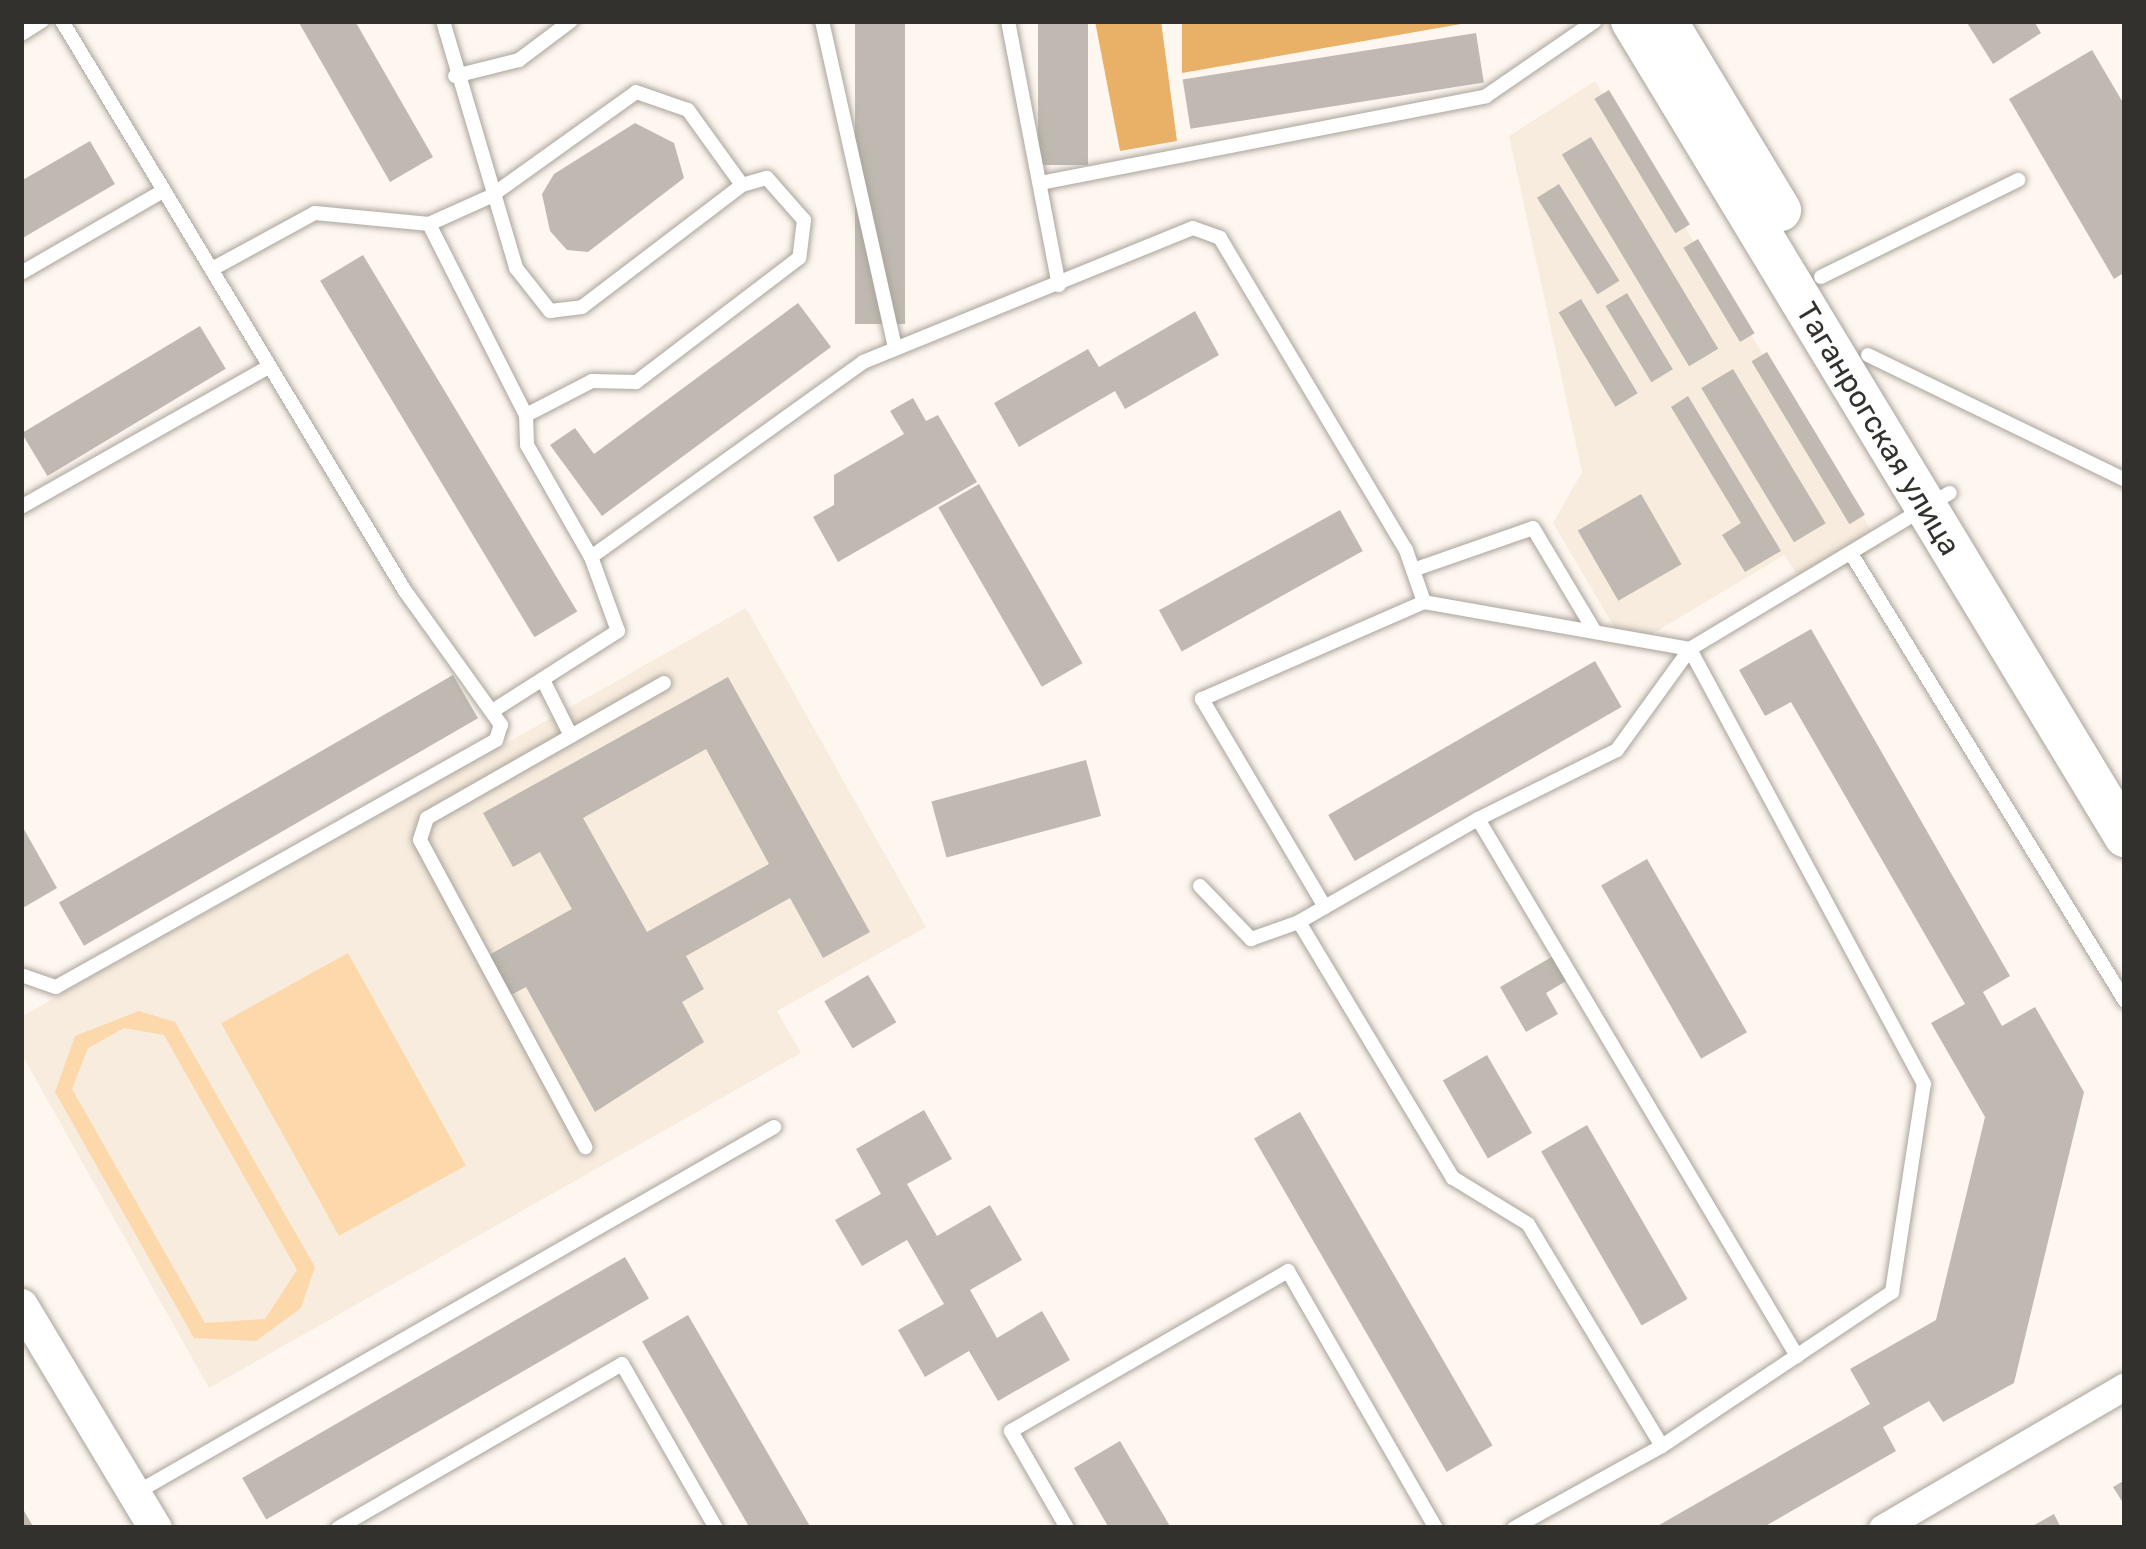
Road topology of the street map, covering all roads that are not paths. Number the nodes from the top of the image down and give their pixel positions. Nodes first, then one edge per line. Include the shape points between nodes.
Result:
1 (42, 21) edge
2 (62, 21) edge
3 (443, 21) edge
4 (571, 21) edge
5 (822, 21) edge
6 (1008, 21) edge
7 (1594, 21) edge
8 (1632, 21) edge
9 (1666, 21) edge
10 (21, 34) edge
11 (455, 76) junction
12 (2018, 180) dead end
13 (1040, 183) junction
14 (742, 184) junction
15 (163, 191) junction
16 (490, 196) junction
17 (429, 224) junction
18 (214, 268) junction
19 (21, 273) edge
20 (1821, 277) junction
21 (1059, 285) junction
22 (895, 347) junction
23 (1868, 355) junction
24 (268, 367) junction
25 (526, 415) junction
26 (2125, 480) edge
27 (1937, 501) junction
28 (21, 507) edge
29 (1852, 555) junction
30 (591, 557) junction
31 (1413, 570) junction
32 (1424, 602) junction
33 (1595, 632) junction
34 (1690, 649) junction
35 (544, 682) junction
36 (664, 683) dead end
37 (494, 710) junction
38 (571, 736) junction
39 (2125, 780) edge
40 (1478, 819) junction
41 (2125, 836) edge
42 (1200, 886) dead end
43 (1325, 907) junction
44 (1299, 922) junction
45 (21, 975) edge
46 (2125, 1001) edge
47 (774, 1127) dead end
48 (585, 1147) dead end
49 (21, 1305) edge
50 (1797, 1356) junction
51 (2125, 1386) edge
52 (1662, 1446) junction
53 (134, 1494) junction
54 (155, 1528) edge
55 (338, 1528) edge
56 (716, 1528) edge
57 (1066, 1528) edge
58 (1436, 1528) edge
59 (1514, 1528) edge
60 (1882, 1528) edge

1 - 10 lane
2 - 15 lane
3 - 11 lane
4 - 11 lane via 519,60
5 - 22 lane
6 - 13 lane
7 - 13 lane via 1486,95
8 - 27 main road, Таганрогская улица
9 - 20 main road, Таганрогская улица
11 - 16 lane
12 - 20 lane
13 - 21 lane
14 - 16 lane via 688,110 636,92
14 - 16 lane via 582,307 550,311 531,298
14 - 25 lane via 767,178 787,193 804,220 799,258 636,382 592,381
15 - 18 lane
15 - 19 lane
16 - 17 lane
17 - 18 lane via 315,213
17 - 25 lane
18 - 24 lane
20 - 23 main road, Таганрогская улица
21 - 22 lane
21 - 31 lane via 1193,228 1220,238
22 - 30 lane
23 - 26 lane
23 - 27 main road, Таганрогская улица
24 - 28 lane
24 - 37 lane
25 - 30 lane via 527,445
27 - 29 lane
27 - 39 main road, Таганрогская улица
27 - 41 main road, Таганрогская улица
29 - 34 lane
29 - 46 lane
30 - 35 lane via 618,631
31 - 32 lane
31 - 33 lane via 1533,528
32 - 33 lane
32 - 43 lane via 1202,699
33 - 34 lane
34 - 40 lane via 1617,750
34 - 50 lane via 1924,1084 1892,1292
35 - 37 lane
35 - 38 lane
36 - 38 lane
37 - 45 lane via 496,740 56,987
38 - 48 lane via 427,818 420,840
40 - 43 lane
40 - 50 lane
42 - 44 lane via 1250,939
43 - 44 lane
44 - 52 lane via 1454,1178 1528,1224
47 - 53 lane
49 - 53 street
50 - 52 lane
51 - 60 street
52 - 59 lane
53 - 54 street
55 - 56 lane via 622,1364
57 - 58 lane via 1011,1431 1288,1270

